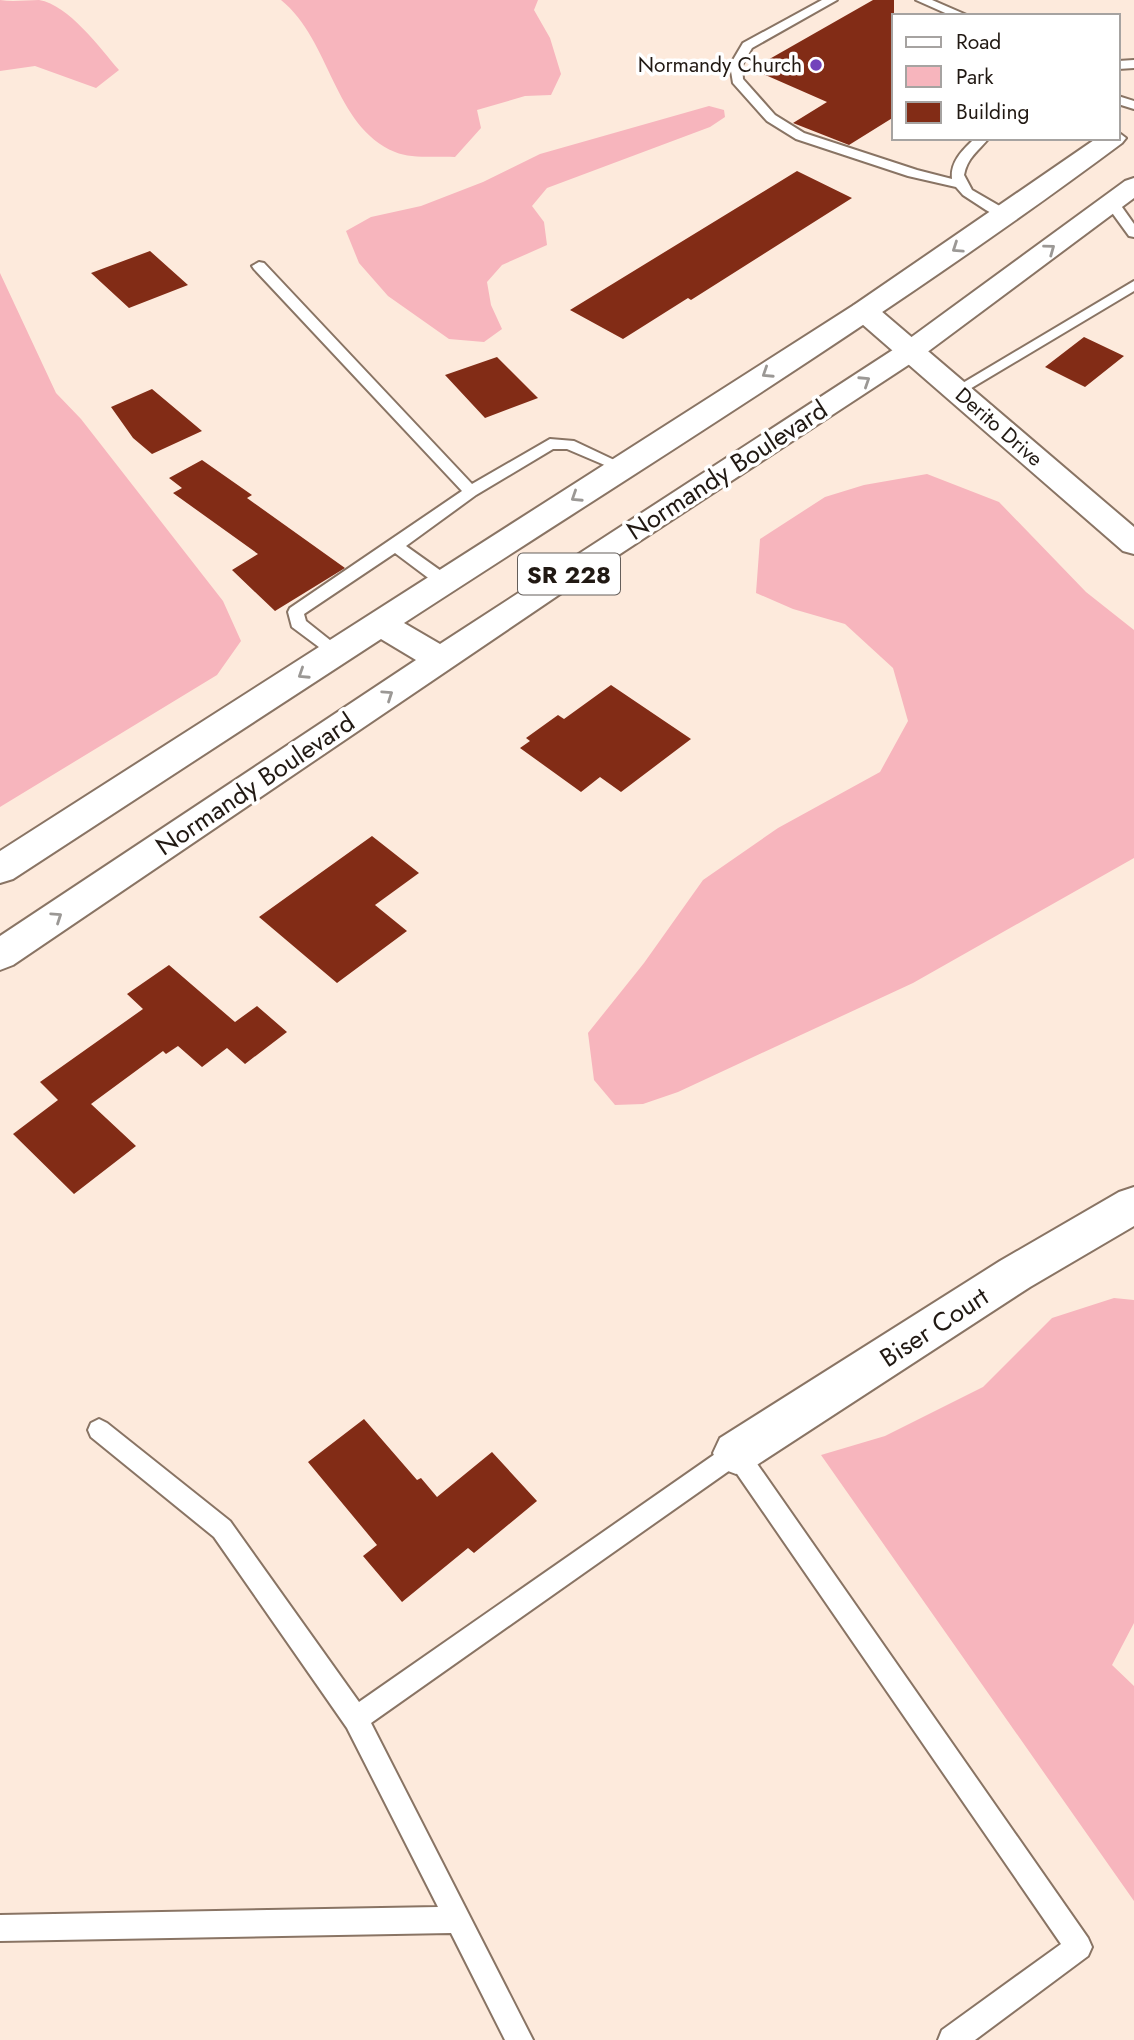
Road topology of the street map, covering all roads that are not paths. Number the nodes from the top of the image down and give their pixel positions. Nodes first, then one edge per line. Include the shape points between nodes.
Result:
1 (831, 0) edge
2 (922, 0) edge
3 (958, 14) edge
4 (981, 140) edge
5 (1110, 140) edge
6 (959, 184) junction
7 (1123, 195) edge
8 (1005, 215) junction
9 (1134, 233) edge
10 (259, 266) dead end
11 (1131, 291) edge
12 (864, 311) junction
13 (912, 350) junction
14 (958, 390) junction
15 (621, 467) junction
16 (471, 492) junction
17 (1134, 544) edge
18 (396, 546) junction
19 (445, 582) junction
20 (381, 624) junction
21 (337, 652) junction
22 (441, 660) junction
23 (0, 869) edge
24 (0, 955) edge
25 (1134, 1205) edge
26 (99, 1430) dead end
27 (736, 1454) junction
28 (356, 1719) junction
29 (458, 1920) junction
30 (0, 1928) edge
31 (519, 2040) edge
32 (952, 2040) edge

1 - 6 lane via 747,46 736,65 737,80 771,118 800,136
2 - 3 lane
4 - 6 lane via 964,155 958,169
5 - 8 main road, SR 228
6 - 8 lane via 969,197
7 - 9 lane
13 -> 7 main road, Normandy Boulevard / SR 228
8 -> 12 main road, SR 228
10 - 16 lane
11 - 14 lane
12 - 13 main road, Derito Drive
12 -> 15 main road, SR 228
13 - 14 main road, Derito Drive
22 -> 13 main road, Normandy Boulevard / SR 228
14 - 17 main road, Derito Drive
15 - 16 lane via 569,444 550,444
15 -> 19 main road, SR 228
16 - 18 lane
18 - 19 lane
18 - 21 lane via 296,612 298,623
19 - 20 main road, SR 228
20 - 21 main road, SR 228
20 - 22 main road
21 -> 23 main road, SR 228
24 -> 22 main road, Normandy Boulevard / SR 228
25 - 27 main road, Biser Court via 1015,1274
26 - 28 lane via 222,1529
27 - 28 lane
27 - 32 lane via 1079,1947
28 - 29 lane
29 - 30 lane
29 - 31 lane

